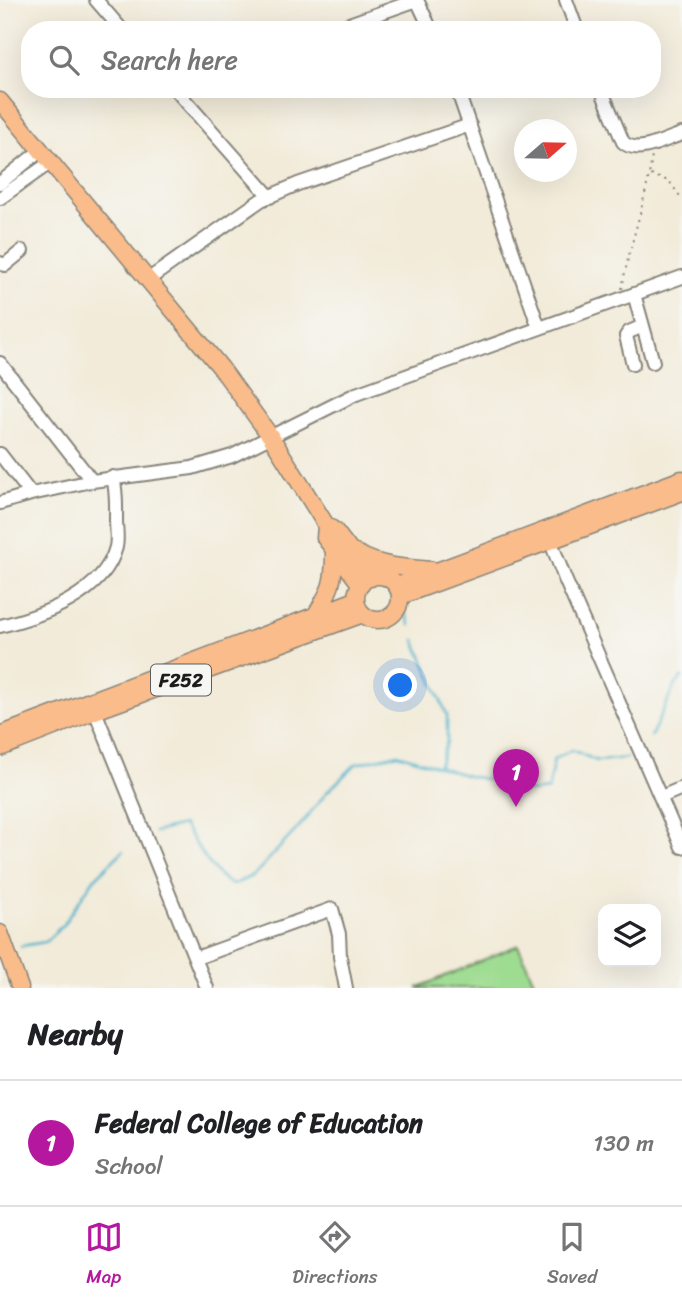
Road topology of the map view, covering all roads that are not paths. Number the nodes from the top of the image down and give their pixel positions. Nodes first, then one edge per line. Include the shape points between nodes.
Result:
1 (96, 0) edge
2 (417, 0) edge
3 (566, 0) edge
4 (114, 21) edge
5 (358, 21) edge
6 (427, 21) edge
7 (574, 21) edge
8 (183, 98) edge
9 (460, 98) edge
10 (605, 98) edge
11 (0, 101) edge
12 (470, 125) junction
13 (682, 134) edge
14 (46, 156) junction
15 (0, 183) edge
16 (270, 197) junction
17 (0, 198) edge
18 (22, 251) dead end
19 (0, 263) edge
20 (682, 278) edge
21 (149, 279) junction
22 (634, 294) junction
23 (643, 326) junction
24 (539, 328) junction
25 (653, 362) dead end
26 (0, 363) edge
27 (633, 364) dead end
28 (271, 437) junction
29 (0, 454) edge
30 (113, 477) junction
31 (682, 479) edge
32 (92, 481) junction
33 (682, 492) edge
34 (31, 494) junction
35 (0, 503) edge
36 (548, 535) junction
37 (341, 549) junction
38 (439, 570) junction
39 (398, 591) junction
40 (363, 594) junction
41 (316, 616) junction
42 (0, 625) edge
43 (95, 711) junction
44 (0, 745) edge
45 (682, 788) edge
46 (661, 797) junction
47 (682, 847) edge
48 (0, 933) edge
49 (197, 958) junction
50 (20, 988) edge
51 (207, 988) edge
52 (346, 988) edge

1 - 4 street
2 - 5 street
2 - 6 street
3 - 7 street
8 - 16 street
9 - 12 street
10 - 13 street via 629,148
11 - 14 main road
12 - 16 street
12 - 24 street
14 - 15 street
14 - 17 street
14 - 21 main road
16 - 21 street
18 - 19 street via 5,265
20 - 22 street
21 - 28 main road
22 - 23 street
22 - 24 street
23 - 25 street
23 - 27 street via 626,337
24 - 28 street via 356,394
26 - 32 street
28 - 30 street via 192,468
28 - 37 main road via 326,525 325,538
29 - 34 street
30 - 32 street
30 - 42 street via 118,494 117,545 108,567 93,584 53,609
31 - 36 main road
32 - 34 street
33 - 36 main road
34 - 35 street
36 - 38 main road
36 - 39 main road
36 - 46 street
37 - 38 main road via 373,562
37 - 40 main road
37 - 41 main road via 331,590
38 - 39 main road
39 - 40 main road via 384,577
39 - 40 main road via 399,607 388,618 378,620
40 - 41 main road, F252
40 - 43 main road, F252
41 - 44 main road, F252
43 - 44 main road, F252
43 - 49 street
45 - 46 street
46 - 47 street
48 - 50 main road
49 - 51 street
49 - 52 street via 332,909

